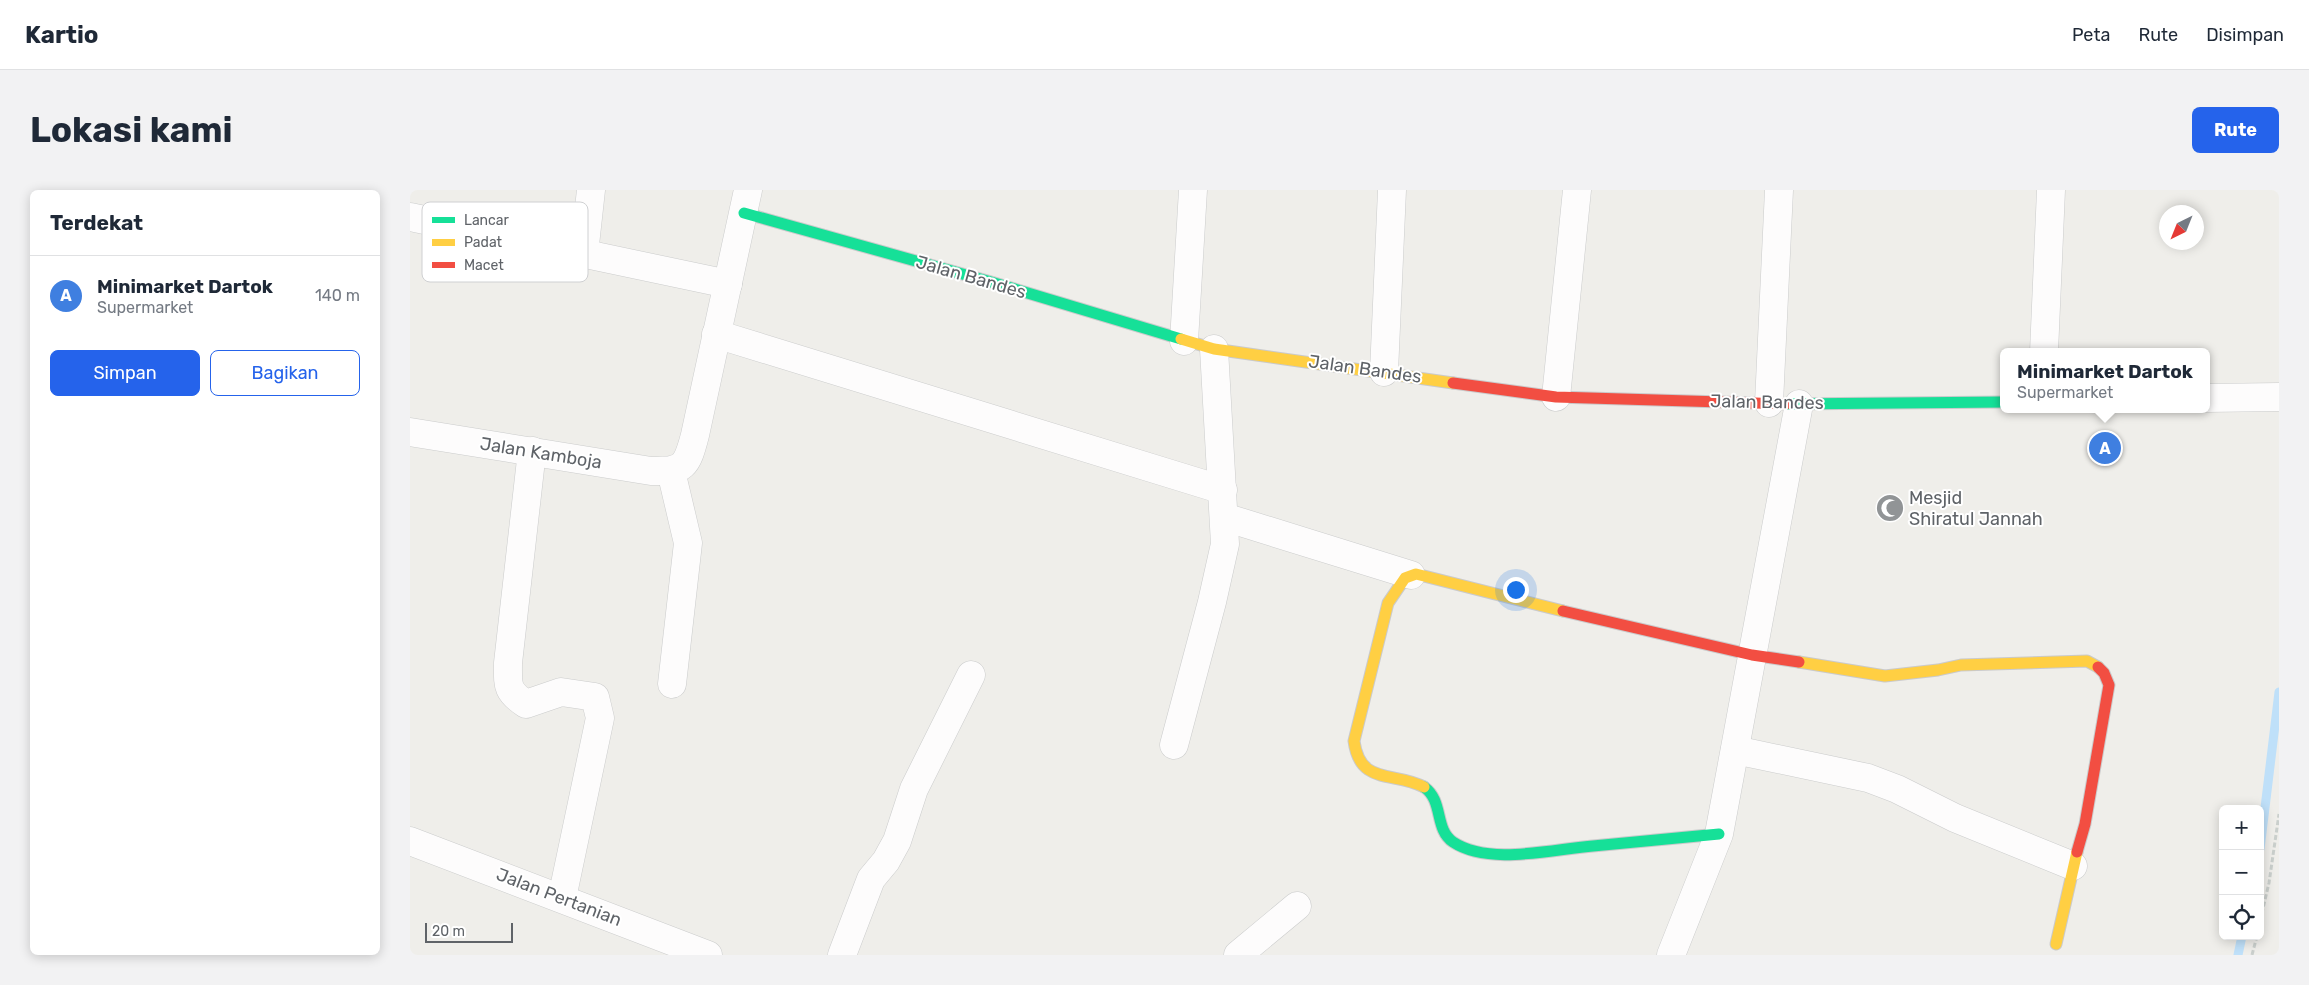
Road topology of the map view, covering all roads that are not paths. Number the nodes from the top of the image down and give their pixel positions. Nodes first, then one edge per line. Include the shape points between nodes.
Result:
1 (590, 190) edge
2 (1193, 190) edge
3 (1392, 190) edge
4 (1577, 190) edge
5 (1779, 190) edge
6 (2051, 190) edge
7 (746, 202) edge
8 (588, 211) edge
9 (588, 255) edge
10 (728, 284) junction
11 (716, 334) junction
12 (1184, 341) junction
13 (2044, 348) edge
14 (1214, 349) junction
15 (1384, 372) junction
16 (1556, 397) junction
17 (2266, 397) edge
18 (2210, 398) edge
19 (2000, 402) edge
20 (1770, 403) junction
21 (1799, 404) junction
22 (410, 432) edge
23 (532, 451) junction
24 (671, 472) junction
25 (1223, 490) junction
26 (1224, 517) junction
27 (1410, 575) junction
28 (1752, 655) junction
29 (970, 675) dead end
30 (672, 684) dead end
31 (1174, 746) dead end
32 (1734, 750) junction
33 (1718, 834) junction
34 (410, 841) edge
35 (2073, 866) junction
36 (562, 898) junction
37 (1297, 906) dead end
38 (2056, 944) dead end
39 (708, 955) edge
40 (842, 955) edge
41 (1238, 955) edge
42 (1672, 955) edge

1 - 8 street
2 - 12 street
3 - 15 street
4 - 16 street
5 - 20 street
6 - 13 street
7 - 10 street
7 - 12 street, Jalan Bandes
9 - 10 street
10 - 11 street
11 - 24 street via 692,448 681,467
11 - 25 street
12 - 14 street, Jalan Bandes
14 - 15 street, Jalan Bandes
14 - 25 street
15 - 16 street, Jalan Bandes
16 - 20 street, Jalan Bandes
17 - 18 street
19 - 21 street, Jalan Bandes
20 - 21 street, Jalan Bandes
21 - 28 street
22 - 23 street, Jalan Kamboja
23 - 24 street, Jalan Kamboja
23 - 36 street via 508,686 513,695 526,704 561,692 594,697 600,718
24 - 30 street via 688,544
25 - 26 street
26 - 27 street
26 - 31 street via 1225,544
27 - 28 street
27 - 33 street via 1400,582 1388,603 1354,752 1362,766 1374,774 1413,782 1430,791 1440,804 1440,826 1453,843 1506,854
28 - 32 street
28 - 35 street via 1885,676 1996,662 2087,661 2095,664 2101,668 2109,685 2085,824
29 - 40 street via 914,789 897,841 871,879
32 - 33 street
32 - 35 street via 1868,778
33 - 42 street
34 - 36 street, Jalan Pertanian
35 - 38 street
36 - 39 street, Jalan Pertanian
37 - 41 street

